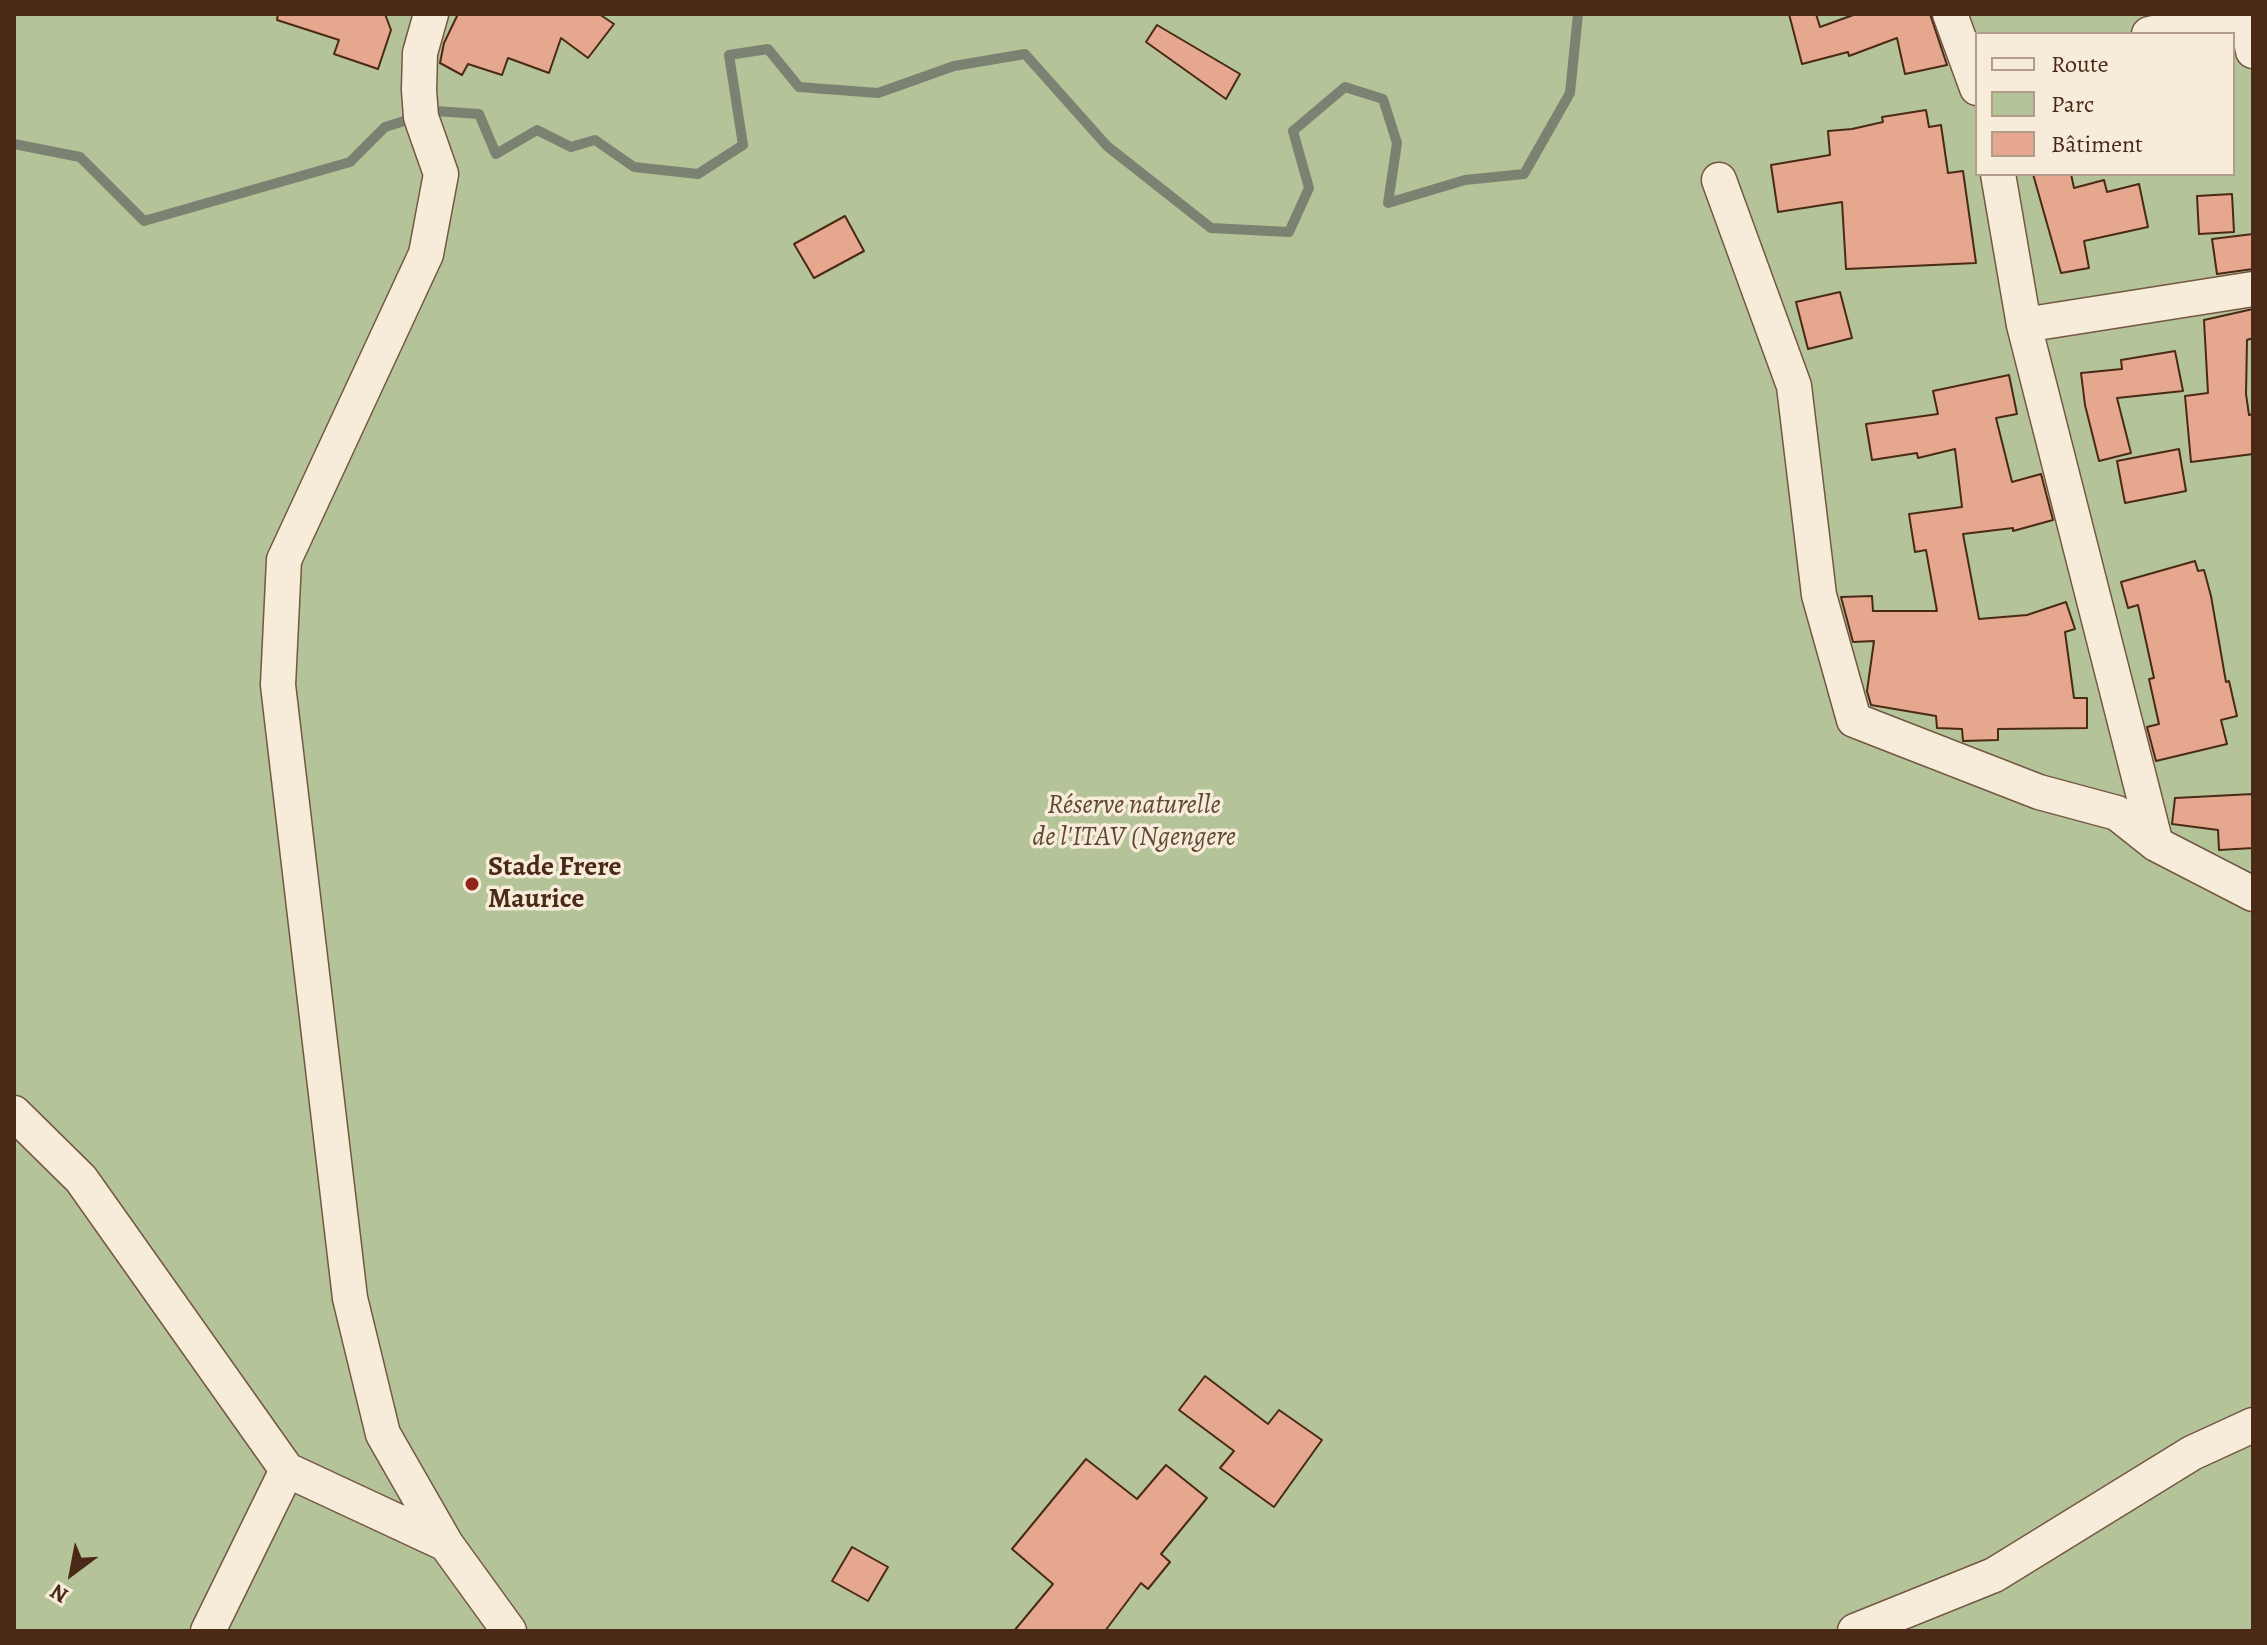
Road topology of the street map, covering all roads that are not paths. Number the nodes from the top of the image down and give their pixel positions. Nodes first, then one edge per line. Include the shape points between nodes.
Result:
1 (431, 14) edge
2 (1950, 14) edge
3 (2236, 14) edge
4 (2246, 14) edge
5 (2158, 32) edge
6 (2253, 51) edge
7 (1975, 76) edge
8 (1998, 176) edge
9 (1719, 180) dead end
10 (2253, 289) edge
11 (2024, 325) junction
12 (2156, 844) junction
13 (2253, 894) edge
14 (14, 1113) edge
15 (2253, 1425) edge
16 (287, 1470) junction
17 (446, 1544) junction
18 (208, 1631) edge
19 (509, 1631) edge
20 (1855, 1631) edge

1 - 17 street via 420,53 420,104 441,174 426,254 284,560 278,685 350,1298 383,1434
2 - 7 street
3 - 5 street
4 - 6 street
8 - 11 street
9 - 12 street via 1794,386 1819,595 1854,720 2039,792 2117,813
10 - 11 street
11 - 12 street
12 - 13 street
14 - 16 street via 81,1179
15 - 20 street via 2192,1453 1994,1575
16 - 17 street
16 - 18 street
17 - 19 street

